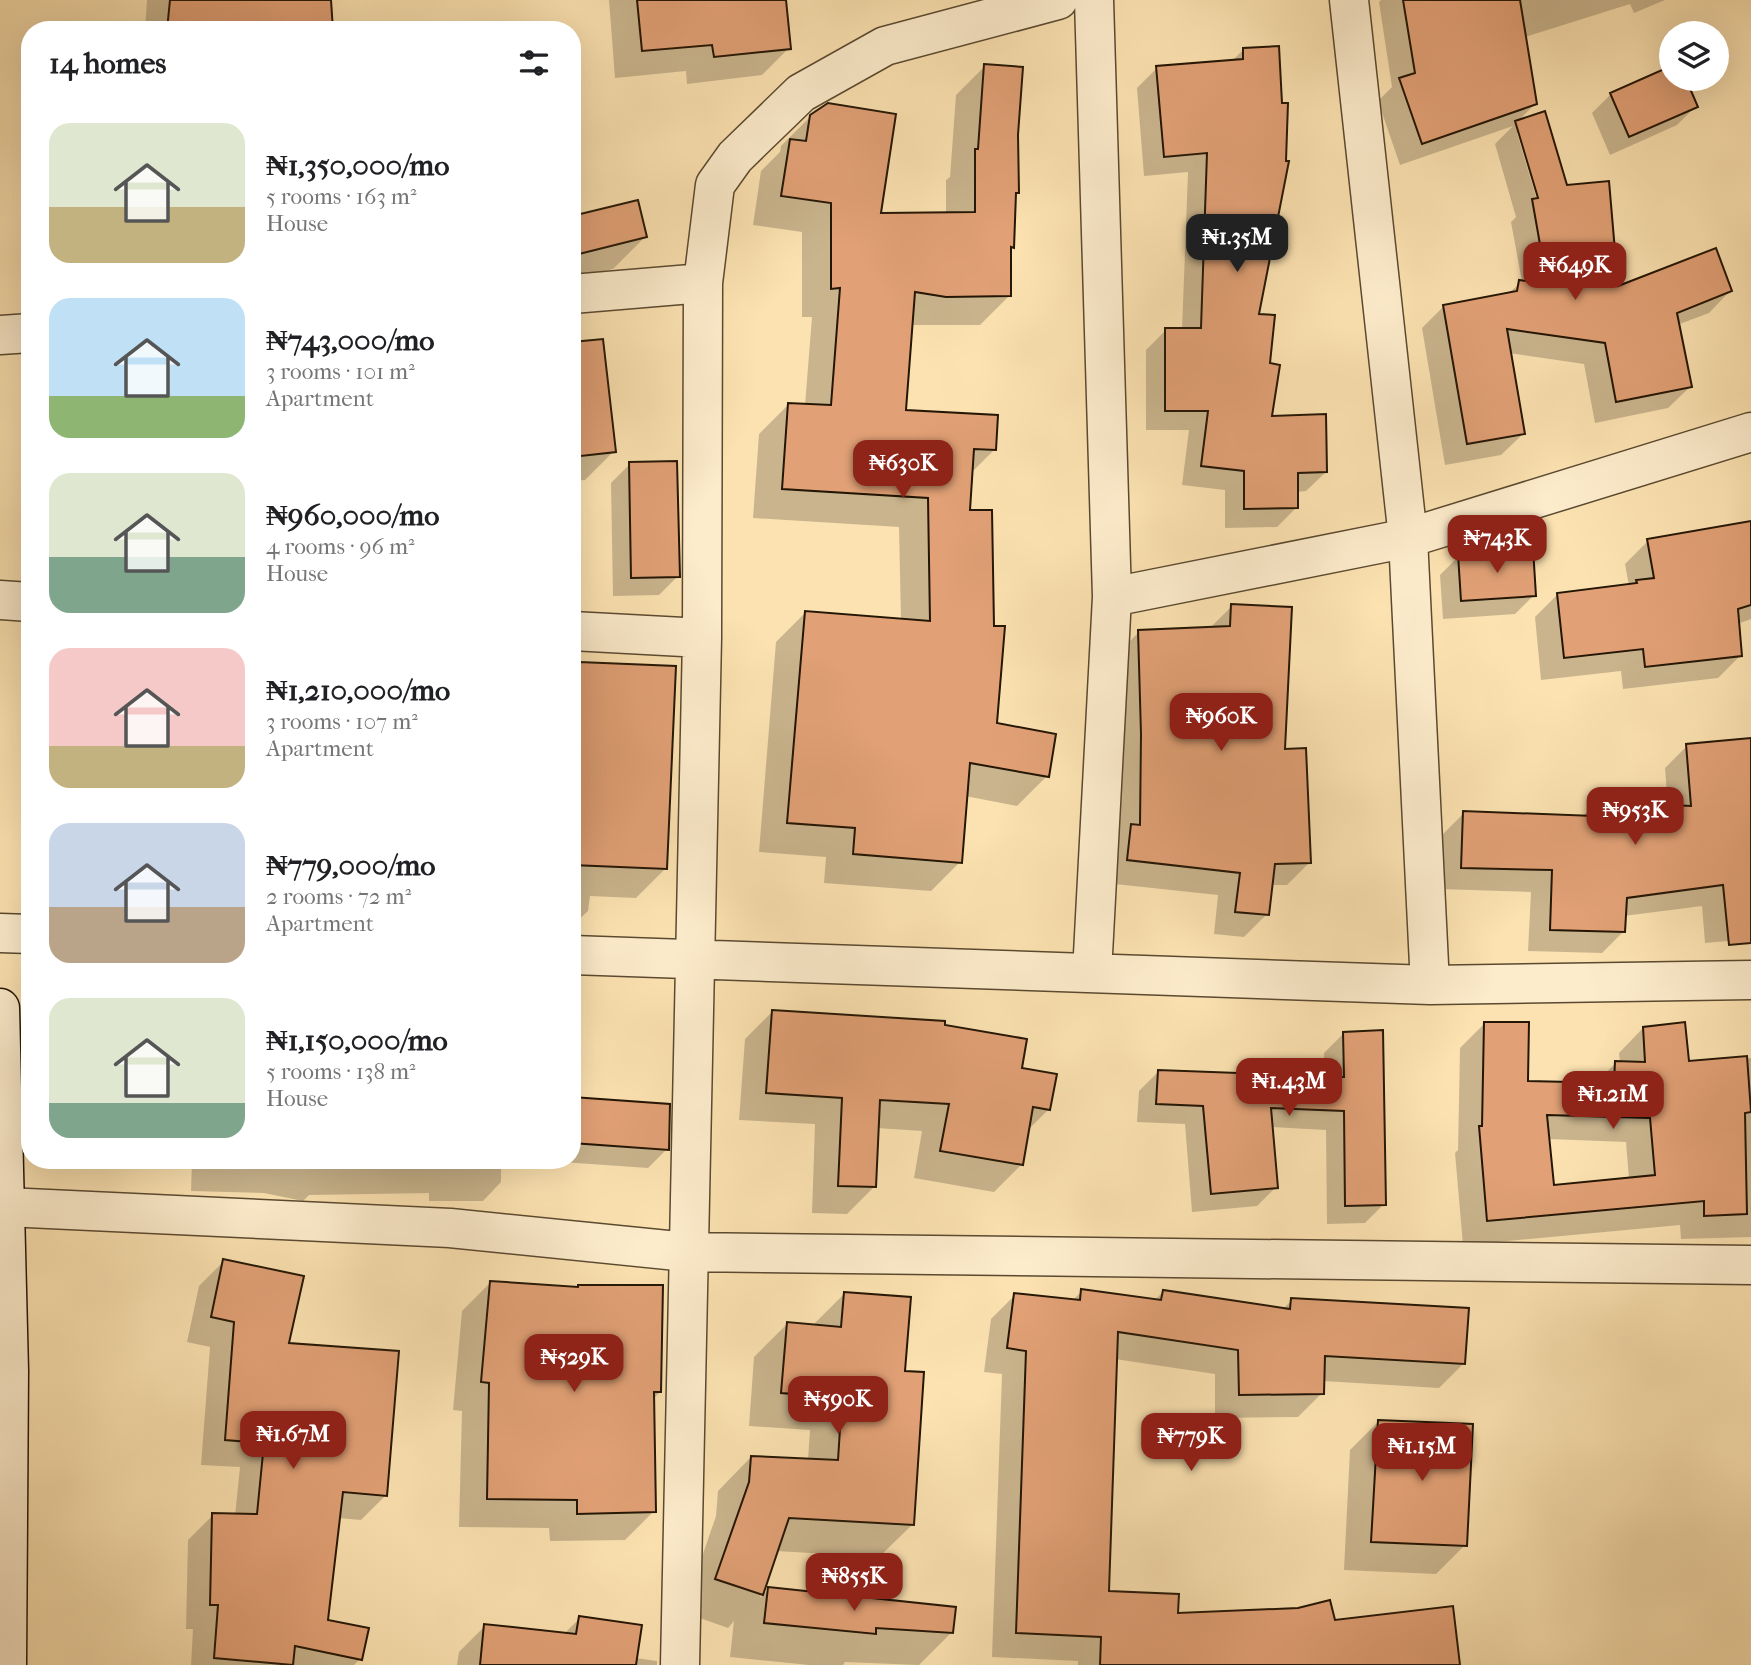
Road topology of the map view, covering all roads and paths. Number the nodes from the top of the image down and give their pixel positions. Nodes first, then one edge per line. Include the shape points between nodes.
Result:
1 (1058, 0) edge
2 (1094, 0) edge
3 (1349, 0) edge
4 (703, 283) junction
5 (581, 293) edge
6 (21, 334) edge
7 (0, 335) edge
8 (1751, 432) edge
9 (1408, 538) junction
10 (1112, 597) junction
11 (0, 600) edge
12 (21, 601) edge
13 (581, 631) edge
14 (702, 638) junction
15 (0, 933) edge
16 (21, 934) edge
17 (581, 955) edge
18 (696, 960) junction
19 (1092, 973) junction
20 (1751, 980) edge
21 (1430, 985) junction
22 (0, 1008) edge
23 (6, 1207) junction
24 (687, 1252) junction
25 (1751, 1265) edge
26 (7, 1665) edge
27 (680, 1665) edge

1 - 4 street via 885,46 801,93 735,157 715,185
2 - 10 street
3 - 9 street
4 - 5 street
4 - 14 street
6 - 7 street
8 - 9 street
9 - 10 street
9 - 21 street
10 - 19 street
11 - 12 street
13 - 14 street
14 - 18 street
15 - 16 street
17 - 18 street
18 - 19 street
18 - 24 street
19 - 21 street
20 - 21 street
22 - 23 street
23 - 24 street via 450,1228
23 - 26 street
24 - 25 street
24 - 27 street

